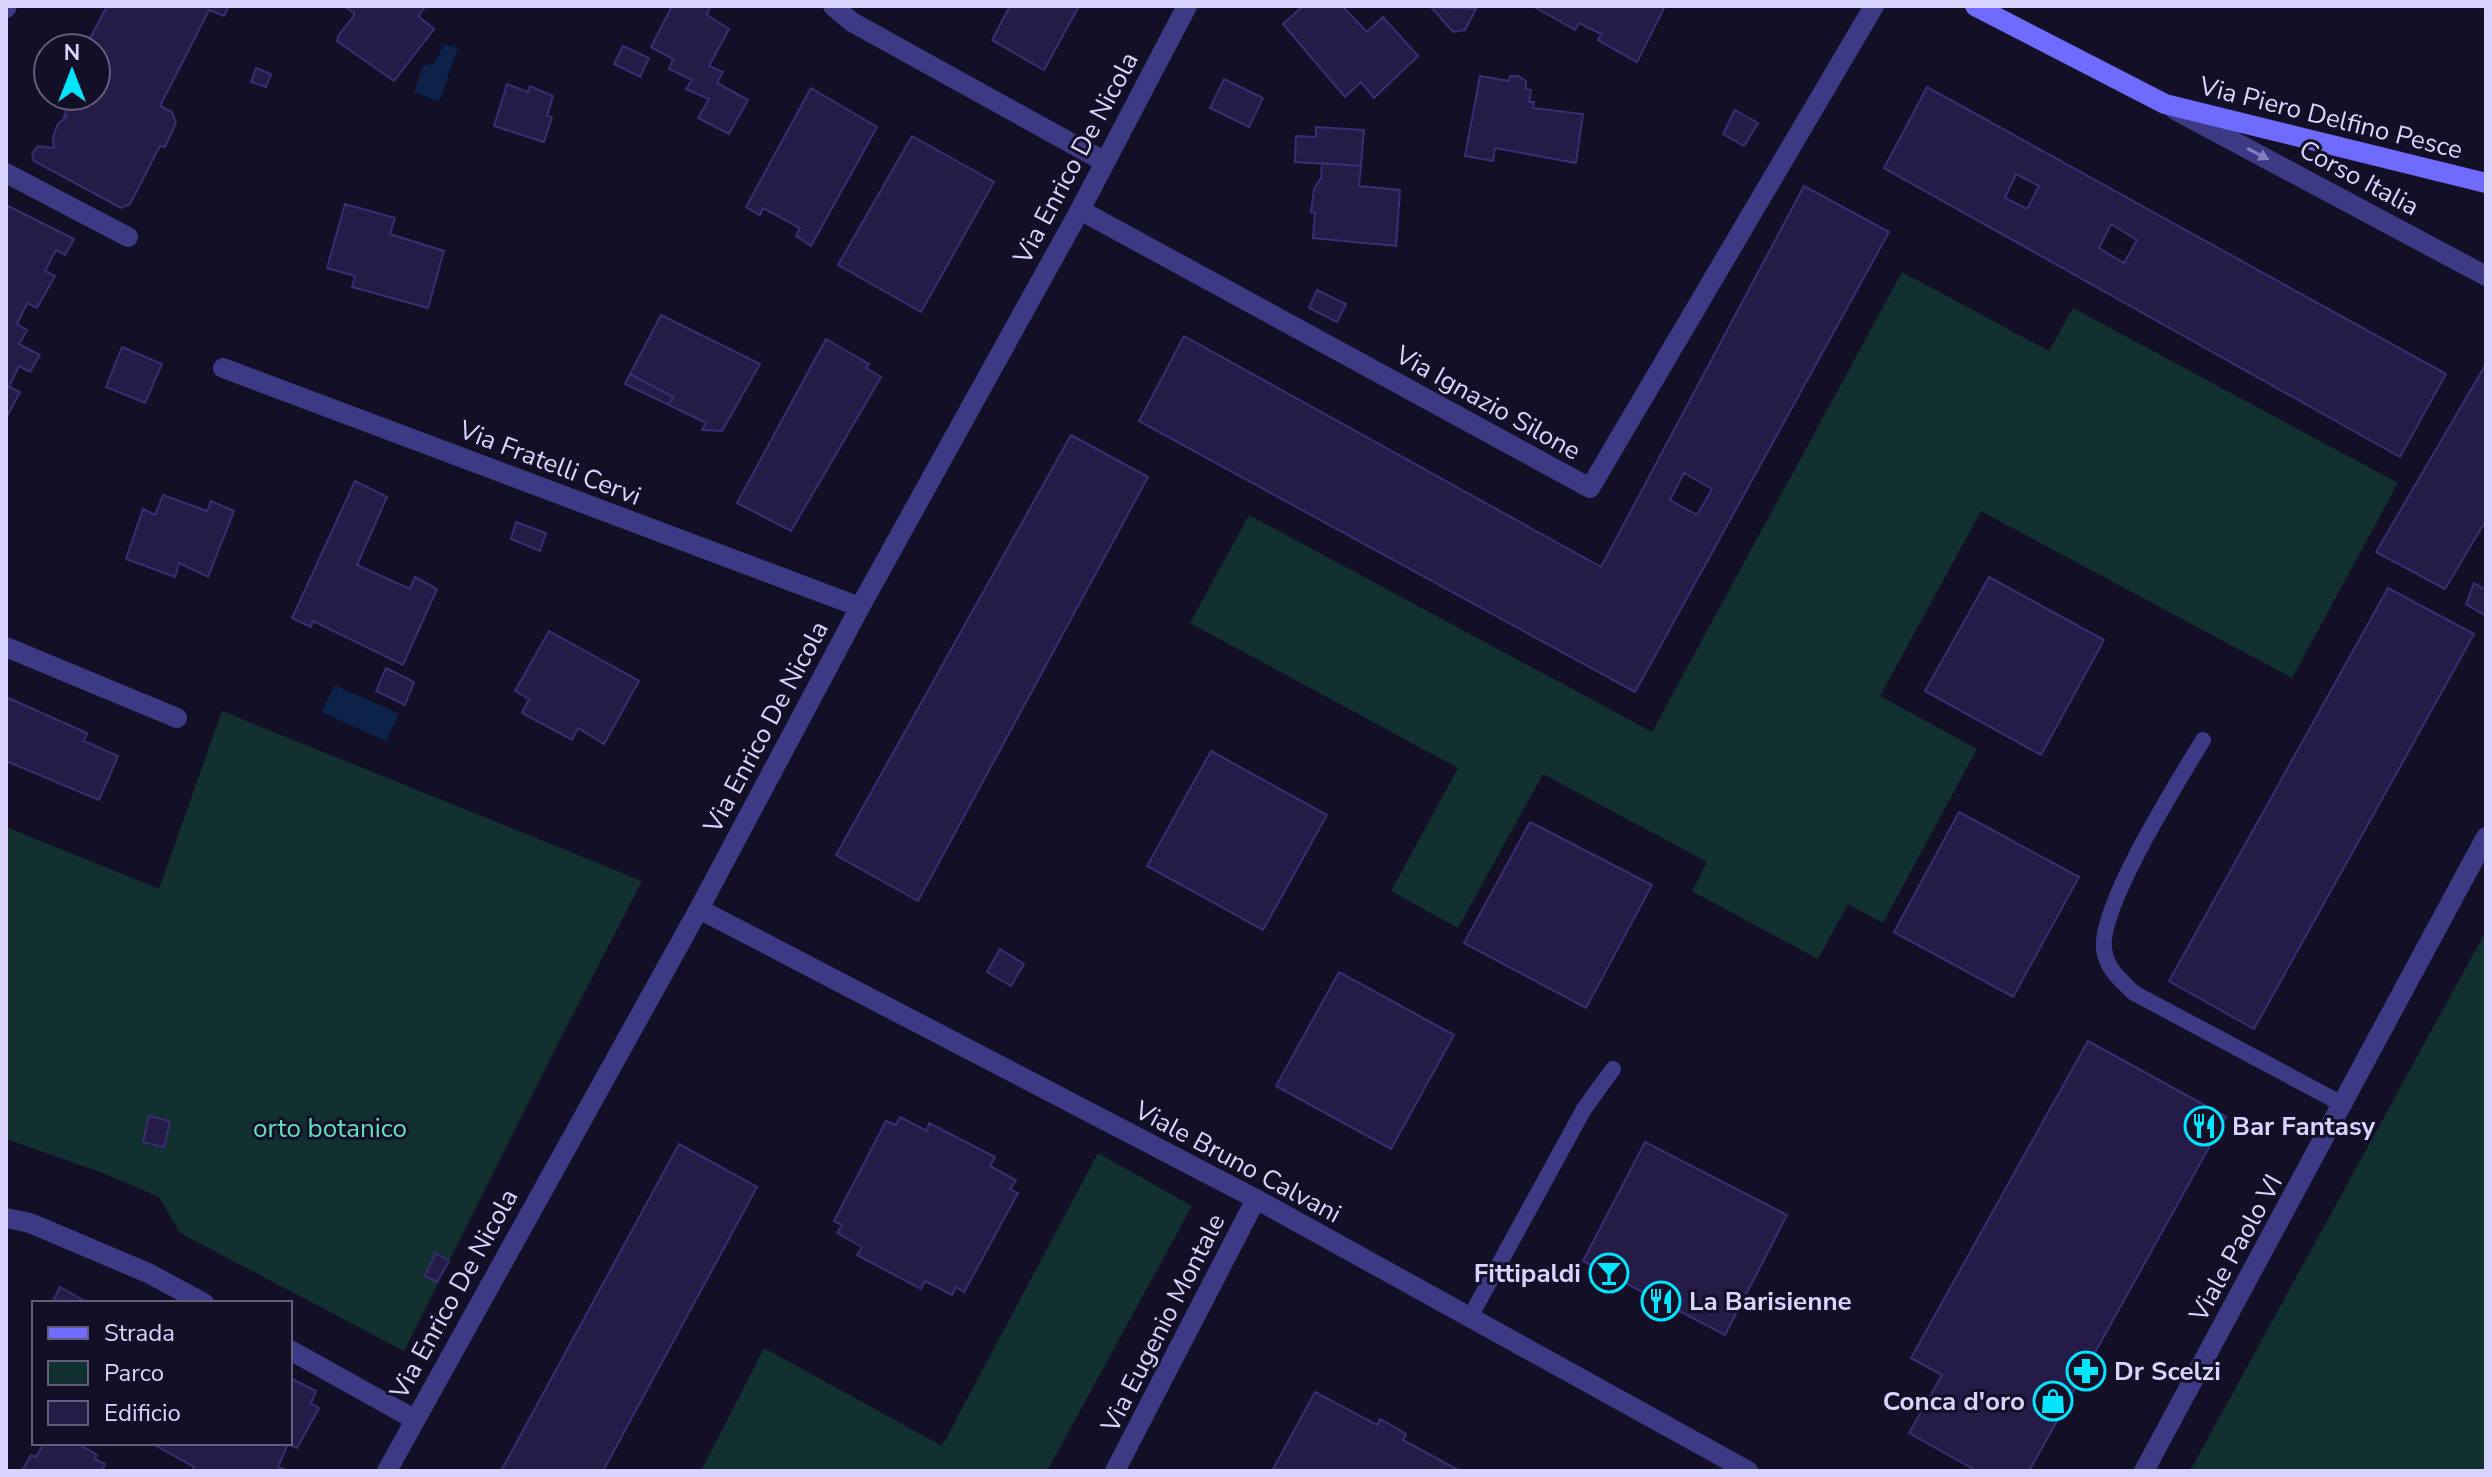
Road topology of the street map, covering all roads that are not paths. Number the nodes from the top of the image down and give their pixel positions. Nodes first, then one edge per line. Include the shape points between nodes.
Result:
1 (833, 6) edge
2 (1187, 6) edge
3 (1874, 6) edge
4 (1975, 6) edge
5 (2165, 104) junction
6 (1105, 162) junction
7 (6, 173) edge
8 (2486, 183) edge
9 (1080, 210) junction
10 (128, 237) dead end
11 (2486, 276) edge
12 (223, 368) dead end
13 (860, 607) junction
14 (6, 647) edge
15 (177, 718) dead end
16 (2203, 740) dead end
17 (2486, 837) edge
18 (699, 909) junction
19 (1613, 1069) dead end
20 (2344, 1105) junction
21 (1256, 1199) junction
22 (6, 1218) edge
23 (200, 1301) edge
24 (1469, 1319) junction
25 (292, 1351) edge
26 (414, 1419) junction
27 (387, 1471) edge
28 (1115, 1471) edge
29 (1748, 1471) edge
30 (2144, 1471) edge

1 - 6 street via 852,22
2 - 6 street, Via Enrico De Nicola
3 - 9 street, Via Ignazio Silone via 1590,488
4 - 5 street, Via Piero Delfino Pesce
5 - 8 street, Via Piero Delfino Pesce
5 -> 11 street, Corso Italia
6 - 9 street, Via Enrico De Nicola
7 - 10 street
9 - 13 street, Via Enrico De Nicola
12 - 13 street, Via Fratelli Cervi
13 - 18 street, Via Enrico De Nicola
14 - 15 street
16 - 20 lane via 2163,805 2111,910 2104,947 2110,970 2134,993
17 - 20 street, Viale Paolo VI
18 - 21 street, Viale Bruno Calvani
18 - 26 street, Via Enrico De Nicola
19 - 24 lane via 1584,1109
20 - 30 street, Viale Paolo VI
21 - 24 street, Viale Bruno Calvani
21 - 28 street, Via Eugenio Montale
22 - 23 street via 30,1223 148,1273
24 - 29 street, Viale Bruno Calvani
25 - 26 street
26 - 27 street, Via Enrico De Nicola

